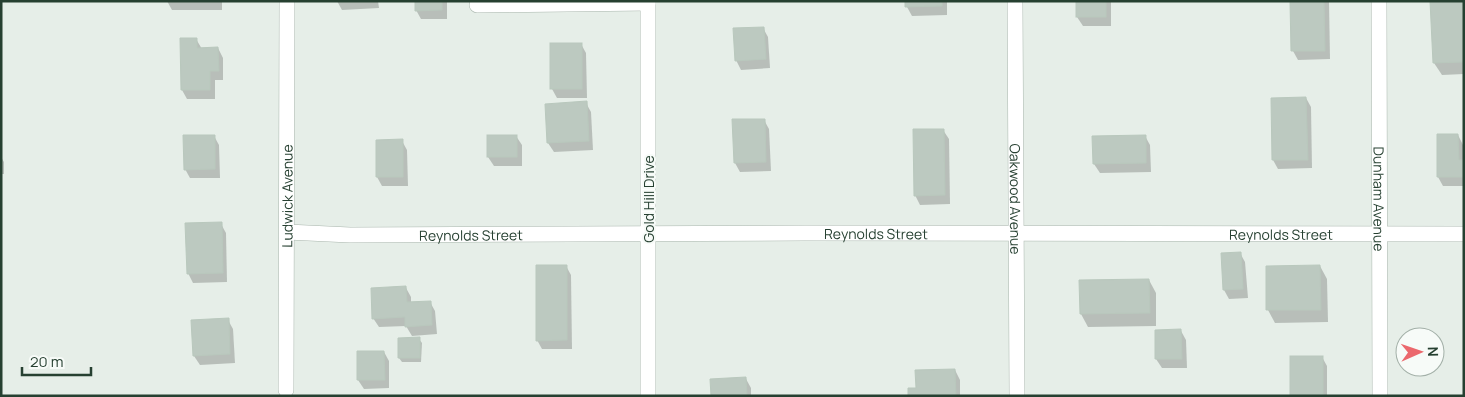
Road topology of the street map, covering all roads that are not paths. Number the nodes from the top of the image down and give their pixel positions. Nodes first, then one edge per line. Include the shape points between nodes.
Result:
1 (287, 1) edge
2 (1015, 1) edge
3 (1379, 1) edge
4 (648, 2) edge
5 (477, 5) dead end
6 (287, 232) junction
7 (1016, 232) junction
8 (648, 233) junction
9 (1380, 234) junction
10 (1464, 234) edge
11 (286, 390) dead end
12 (648, 396) edge
13 (1017, 396) edge
14 (1380, 396) edge

1 - 6 street, Ludwick Avenue
2 - 7 street, Oakwood Avenue
3 - 9 street, Dunham Avenue
4 - 5 street
4 - 8 street, Gold Hill Drive
6 - 8 street, Reynolds Street via 350,235
6 - 11 street, Ludwick Avenue
7 - 8 street, Reynolds Street
7 - 9 street, Reynolds Street
7 - 13 street, Oakwood Avenue
8 - 12 street, Gold Hill Drive
9 - 10 street, Reynolds Street
9 - 14 street, Dunham Avenue

